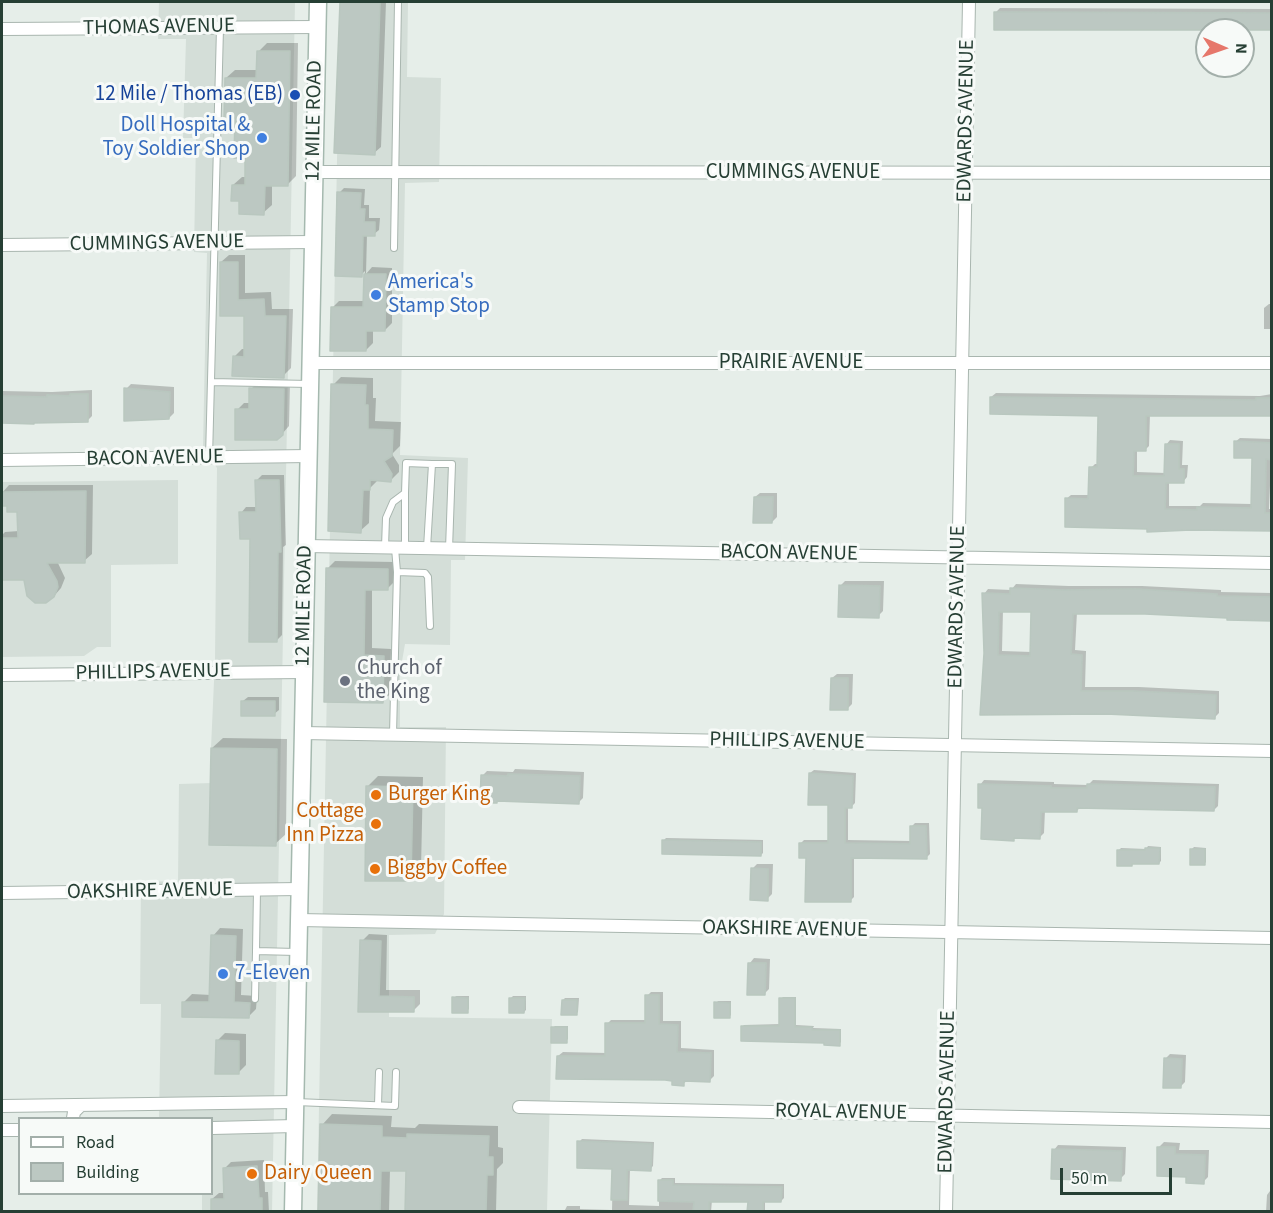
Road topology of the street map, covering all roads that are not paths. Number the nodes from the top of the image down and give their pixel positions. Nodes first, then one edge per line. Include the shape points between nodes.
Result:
1 (318, 2) edge
2 (398, 2) edge
3 (969, 2) edge
4 (317, 27) junction
5 (220, 28) junction
6 (2, 29) edge
7 (395, 171) junction
8 (314, 172) junction
9 (966, 173) junction
10 (1272, 173) edge
11 (313, 242) junction
12 (215, 243) junction
13 (2, 245) edge
14 (394, 248) dead end
15 (310, 363) junction
16 (963, 363) junction
17 (1272, 363) edge
18 (211, 382) junction
19 (310, 384) junction
20 (309, 456) junction
21 (209, 458) junction
22 (2, 460) edge
23 (432, 464) junction
24 (405, 493) junction
25 (306, 546) junction
26 (395, 548) junction
27 (427, 548) junction
28 (449, 549) junction
29 (959, 557) junction
30 (1272, 563) edge
31 (397, 572) junction
32 (430, 626) dead end
33 (304, 672) junction
34 (2, 675) edge
35 (303, 733) junction
36 (393, 735) junction
37 (956, 745) junction
38 (1272, 752) edge
39 (299, 889) junction
40 (257, 890) junction
41 (2, 893) edge
42 (299, 920) junction
43 (951, 933) junction
44 (1272, 938) edge
45 (256, 951) junction
46 (298, 952) junction
47 (255, 999) dead end
48 (379, 1072) dead end
49 (396, 1072) dead end
50 (296, 1102) junction
51 (81, 1105) junction
52 (378, 1105) junction
53 (2, 1106) edge
54 (519, 1107) dead end
55 (948, 1116) junction
56 (73, 1117) edge
57 (1272, 1122) edge
58 (295, 1126) junction
59 (213, 1128) edge
60 (2, 1130) edge
61 (18, 1130) edge
62 (293, 1212) edge
63 (946, 1212) edge

1 - 4 main road, 12 MILE ROAD
2 - 7 lane
3 - 9 street, EDWARDS AVENUE
4 - 5 street, THOMAS AVENUE
4 - 8 main road, 12 MILE ROAD
5 - 6 street, THOMAS AVENUE
5 - 12 lane
7 - 8 street, CUMMINGS AVENUE
7 - 9 street, CUMMINGS AVENUE
7 - 14 lane
8 - 11 main road, 12 MILE ROAD
9 - 10 street, CUMMINGS AVENUE
9 - 16 street, EDWARDS AVENUE
11 - 12 street, CUMMINGS AVENUE
11 - 15 main road, 12 MILE ROAD
12 - 13 street, CUMMINGS AVENUE
12 - 18 lane
15 - 16 street, PRAIRIE AVENUE
15 - 19 main road, 12 MILE ROAD
16 - 17 street, PRAIRIE AVENUE
16 - 29 street, EDWARDS AVENUE
18 - 19 lane
18 - 21 lane
19 - 20 main road, 12 MILE ROAD
20 - 21 street, BACON AVENUE
20 - 25 main road, 12 MILE ROAD
21 - 22 street, BACON AVENUE
23 - 24 lane via 406,463
23 - 27 lane
23 - 28 lane via 452,464
24 - 26 lane
24 - 26 lane via 393,502 386,518
25 - 26 street, BACON AVENUE
25 - 33 main road, 12 MILE ROAD
26 - 27 street, BACON AVENUE
26 - 31 lane
27 - 28 street, BACON AVENUE
28 - 29 street, BACON AVENUE
29 - 30 street, BACON AVENUE
29 - 37 street, EDWARDS AVENUE
31 - 32 lane via 425,573 428,577
31 - 36 lane
33 - 34 street, PHILLIPS AVENUE
33 - 35 main road, 12 MILE ROAD
35 - 36 street, PHILLIPS AVENUE
35 - 39 main road, 12 MILE ROAD
36 - 37 street, PHILLIPS AVENUE
37 - 38 street, PHILLIPS AVENUE
37 - 43 street, EDWARDS AVENUE
39 - 40 street, OAKSHIRE AVENUE
39 - 42 main road, 12 MILE ROAD
40 - 41 street, OAKSHIRE AVENUE
40 - 45 lane
42 - 43 street, OAKSHIRE AVENUE
42 - 46 main road, 12 MILE ROAD
43 - 44 street, OAKSHIRE AVENUE
43 - 55 street, EDWARDS AVENUE
45 - 46 lane
45 - 47 lane
46 - 50 main road, 12 MILE ROAD
48 - 52 lane
49 - 52 lane via 396,1106
50 - 51 street
50 - 52 lane
50 - 58 main road, 12 MILE ROAD
51 - 53 street
51 - 56 street
54 - 55 street, ROYAL AVENUE
55 - 57 street, ROYAL AVENUE
55 - 63 street, EDWARDS AVENUE
58 - 59 street
58 - 62 main road, 12 MILE ROAD
60 - 61 street

